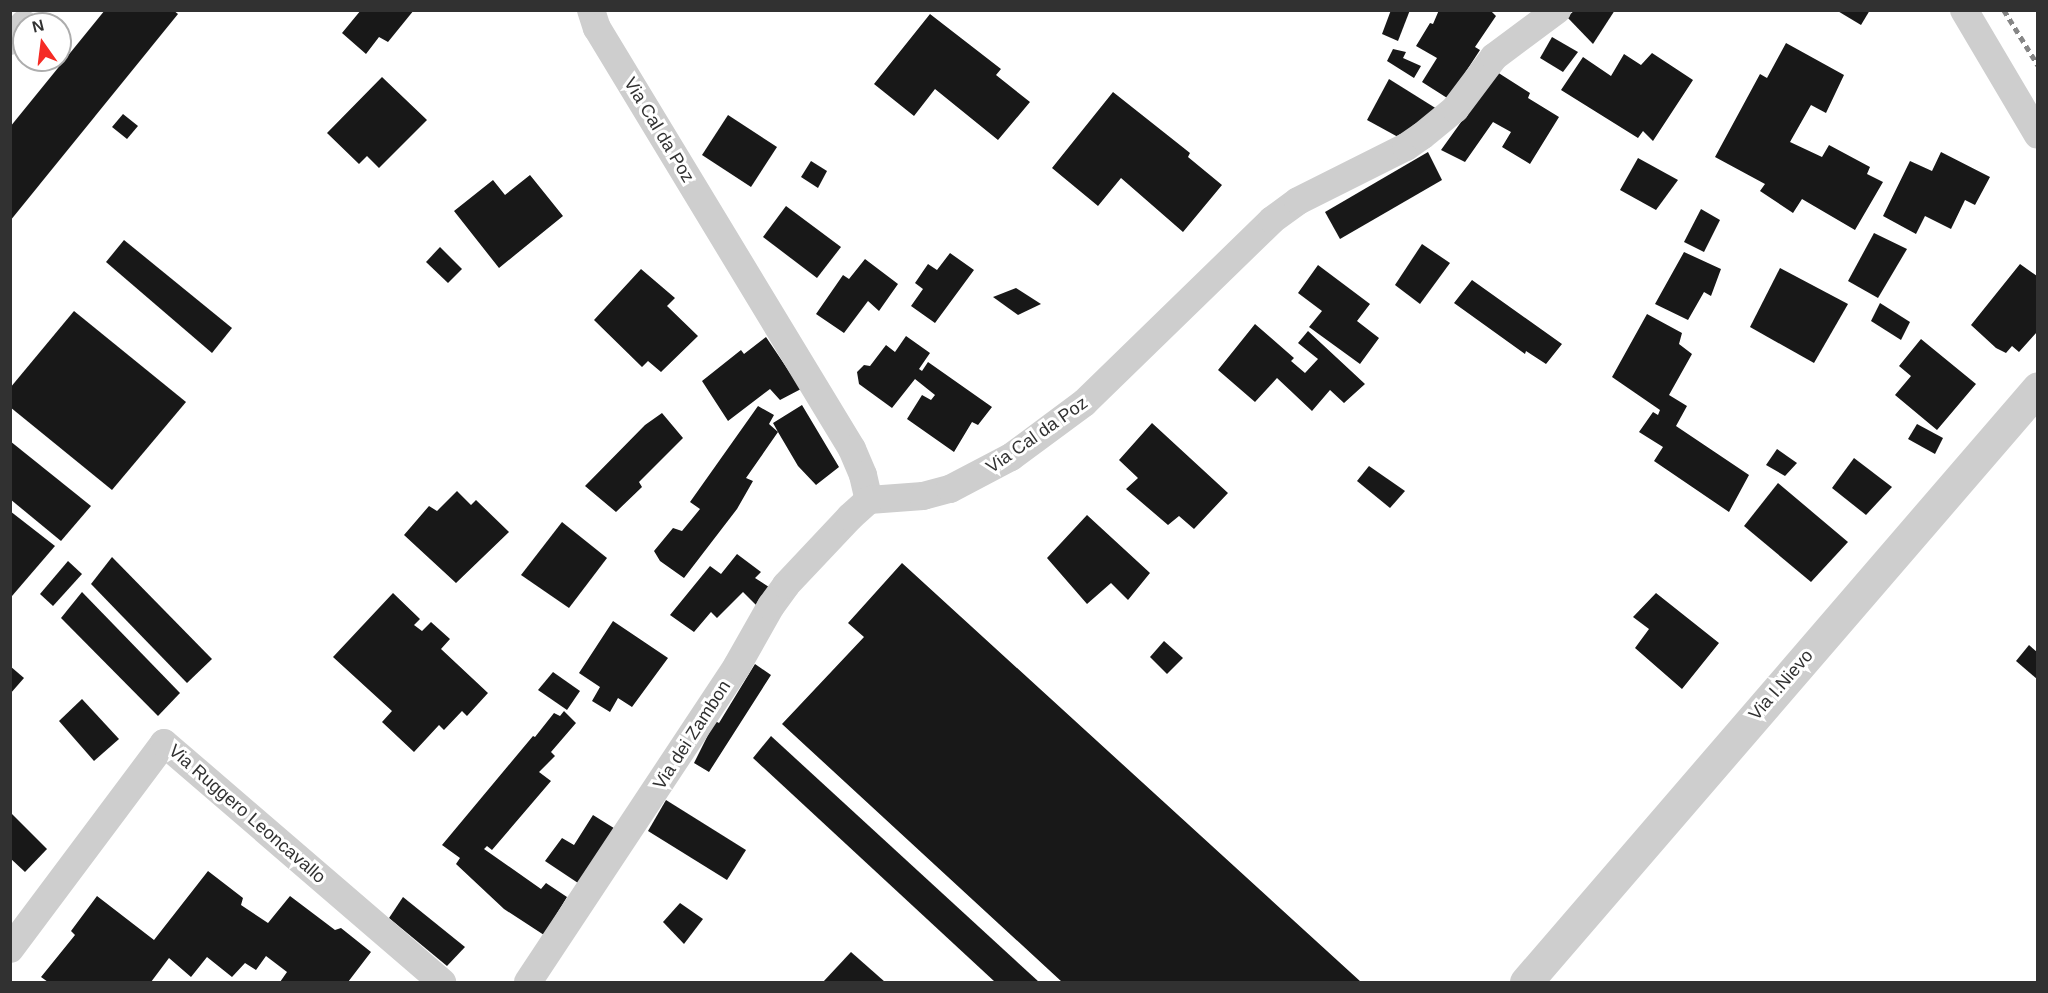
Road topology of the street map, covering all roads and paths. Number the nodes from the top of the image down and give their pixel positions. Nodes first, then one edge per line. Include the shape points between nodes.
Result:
1 (591, 10) edge
2 (1557, 10) edge
3 (1964, 10) edge
4 (2037, 135) edge
5 (2037, 388) edge
6 (869, 500) junction
7 (10, 949) edge
8 (442, 982) edge
9 (528, 982) edge
10 (1526, 982) edge

1 - 6 street, Via Cal da Poz via 597,28 852,449
2 - 6 street, Via Cal da Poz via 1494,57 1459,104 1422,136 1298,201 1272,220 1084,403 1021,450 950,489 923,496
3 - 4 street
5 - 10 street, Via I.Nievo
6 - 9 street, Via dei Zambon via 786,585 771,606 737,666
7 - 8 street, Via Ruggero Leoncavallo via 164,743

